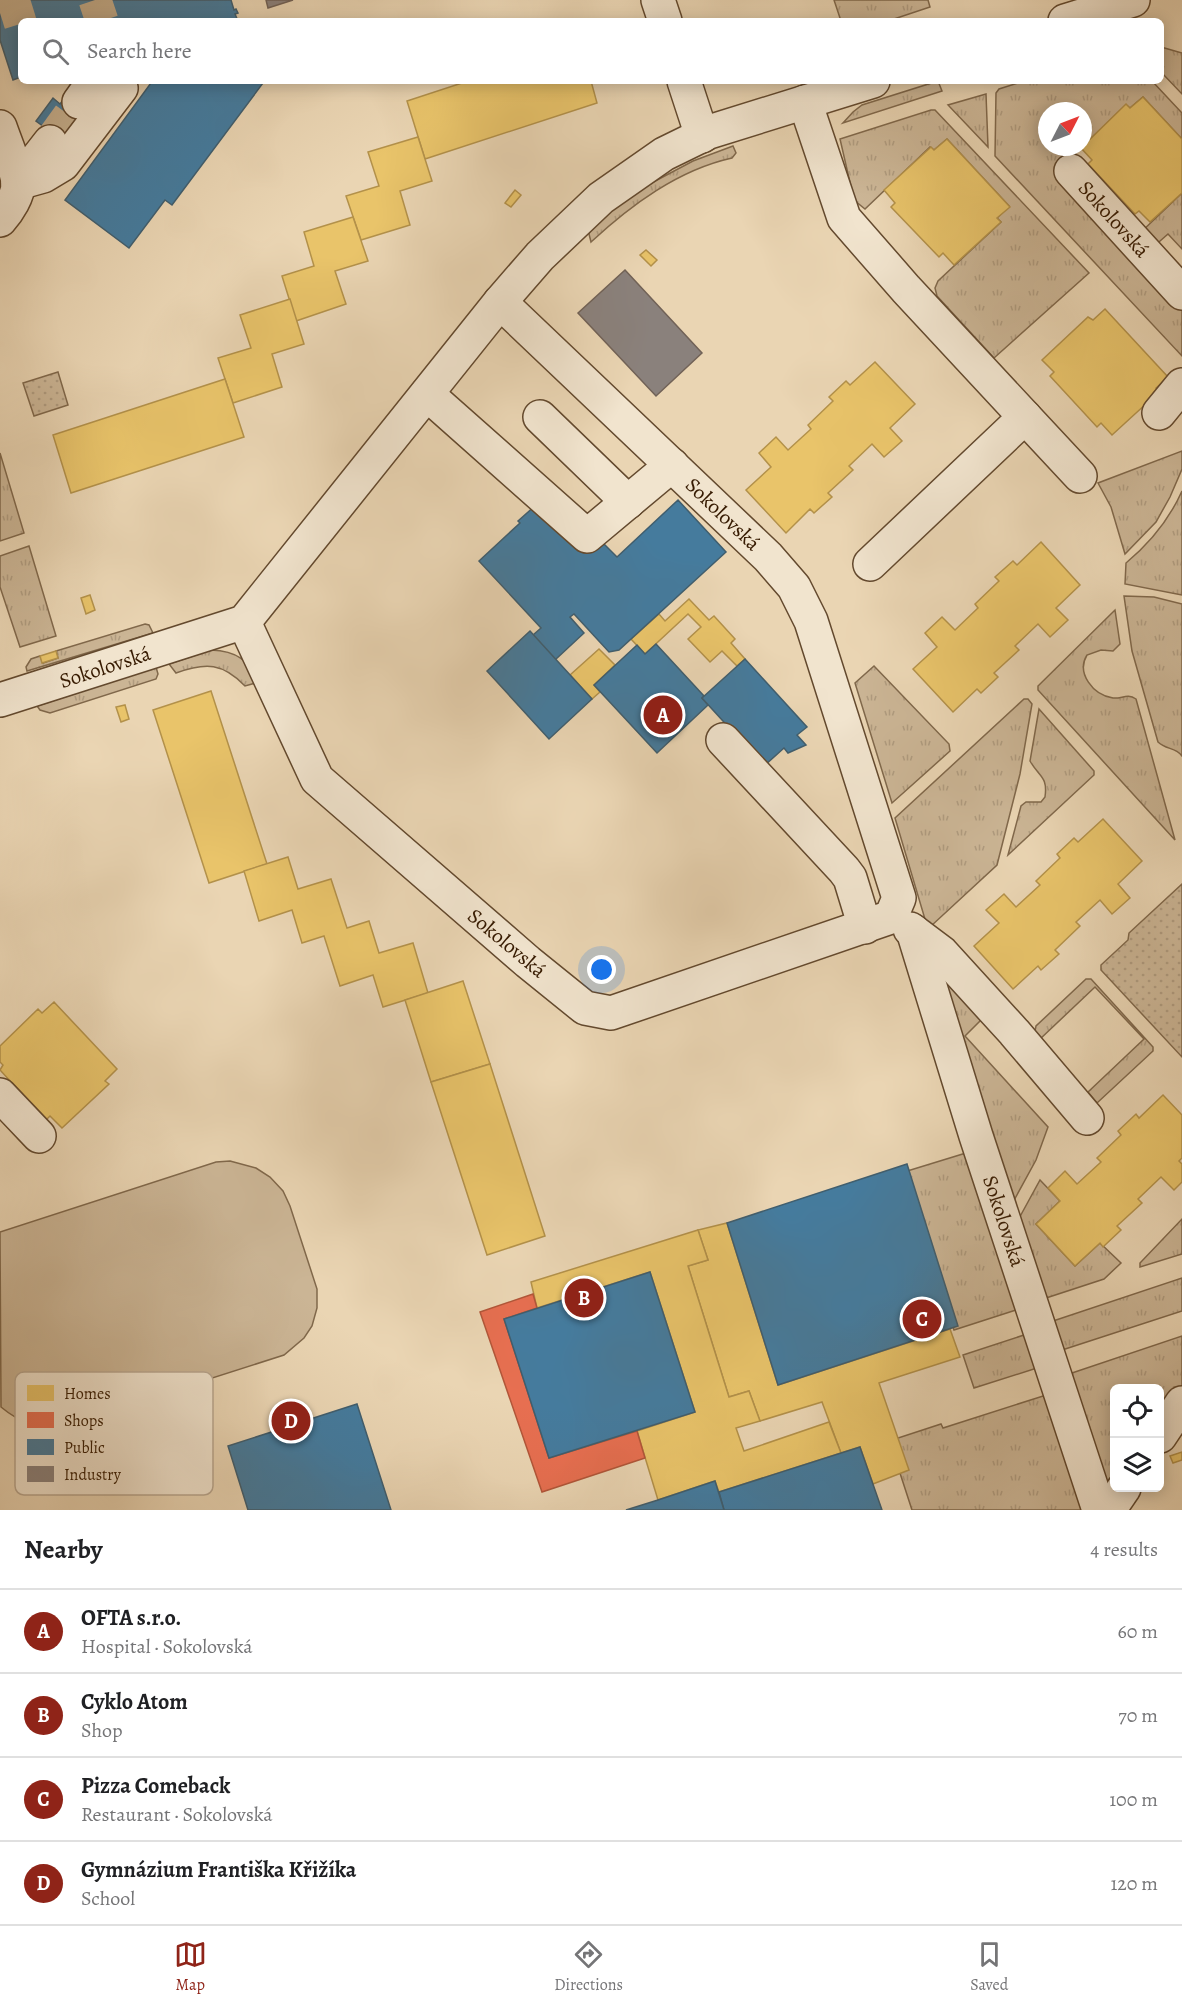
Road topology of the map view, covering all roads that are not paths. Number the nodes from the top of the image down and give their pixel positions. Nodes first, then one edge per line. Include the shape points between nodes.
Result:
1 (658, 0) edge
2 (1132, 0) edge
3 (664, 18) edge
4 (1075, 18) edge
5 (120, 84) edge
6 (685, 84) edge
7 (863, 84) edge
8 (805, 102) junction
9 (0, 127) edge
10 (702, 136) junction
11 (50, 142) tunnel mouth
12 (1071, 171) dead end
13 (18, 183) junction
14 (0, 220) edge
15 (1182, 293) edge
16 (500, 302) junction
17 (1182, 385) edge
18 (427, 394) junction
19 (1159, 413) dead end
20 (540, 417) dead end
21 (1025, 417) junction
22 (672, 465) junction
23 (1080, 476) dead end
24 (628, 502) junction
25 (870, 564) dead end
26 (244, 622) junction
27 (0, 700) edge
28 (723, 740) dead end
29 (890, 925) junction
30 (0, 1095) edge
31 (1087, 1118) dead end
32 (39, 1136) dead end
33 (1182, 1403) edge
34 (1164, 1430) edge
35 (1122, 1492) edge
36 (1099, 1510) edge
37 (1109, 1510) edge

1 - 3 street
2 - 4 street
5 - 13 street via 121,88 63,164 43,176
6 - 10 street
7 - 8 street
8 - 10 street
8 - 21 street via 844,218
9 - 13 street
10 - 16 street via 664,154 601,198 540,256
11 - 13 street
12 - 15 street, Sokolovská
13 - 14 street via 15,198
16 - 18 street
16 - 22 street, Sokolovská
17 - 19 street
18 - 24 street via 587,536
18 - 26 street
20 - 24 street
21 - 23 street
21 - 25 street
22 - 24 street
22 - 29 street, Sokolovská via 768,557 794,587 812,621 899,898
26 - 27 street, Sokolovská
26 - 29 street, Sokolovská via 317,779 585,1008 611,1013
28 - 29 street
29 - 31 street via 942,953
29 - 36 street, Sokolovská via 976,1136
30 - 32 street
33 - 34 street
35 - 37 street

